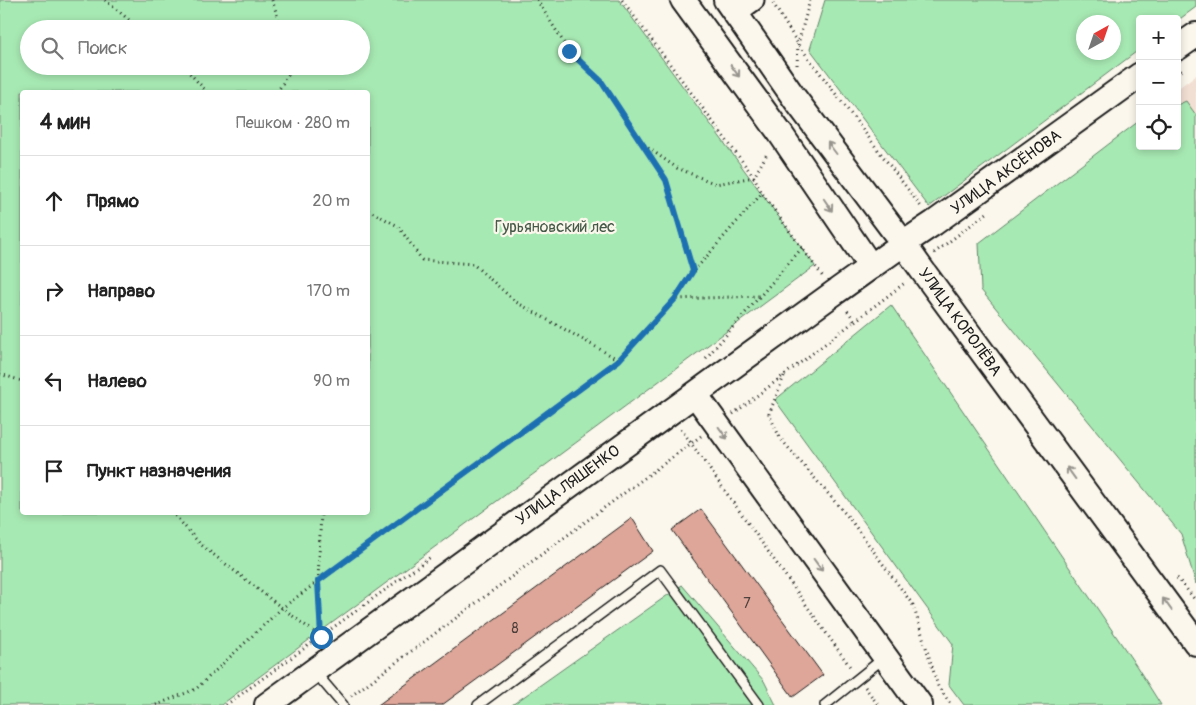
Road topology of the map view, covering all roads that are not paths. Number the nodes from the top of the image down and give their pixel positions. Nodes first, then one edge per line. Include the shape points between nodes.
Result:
1 (683, 0) edge
2 (738, 4) edge
3 (707, 32) junction
4 (1196, 35) edge
5 (1181, 45) edge
6 (1136, 78) edge
7 (903, 243) junction
8 (871, 267) junction
9 (695, 394) junction
10 (1196, 643) edge
11 (884, 657) junction
12 (314, 671) junction
13 (342, 704) edge
14 (267, 705) edge
15 (478, 705) edge
16 (759, 705) edge
17 (825, 705) edge
18 (920, 705) edge

1 - 3 main road
2 - 3 main road
7 -> 2 main road, УЛИЦА КОРОЛЁВА via 796,99
3 -> 8 main road
4 - 5 main road
6 - 7 main road, УЛИЦА АКСЁНОВА
7 - 8 main road, УЛИЦА АКСЁНОВА
10 -> 7 main road, УЛИЦА КОРОЛЁВА via 932,265
8 - 9 main road, УЛИЦА ЛЯШЕНКО
9 -> 11 main road
9 - 12 main road, УЛИЦА ЛЯШЕНКО
11 - 17 lane
11 - 18 main road
12 - 13 lane
12 - 14 main road, УЛИЦА ЛЯШЕНКО
15 - 16 lane via 660,570

